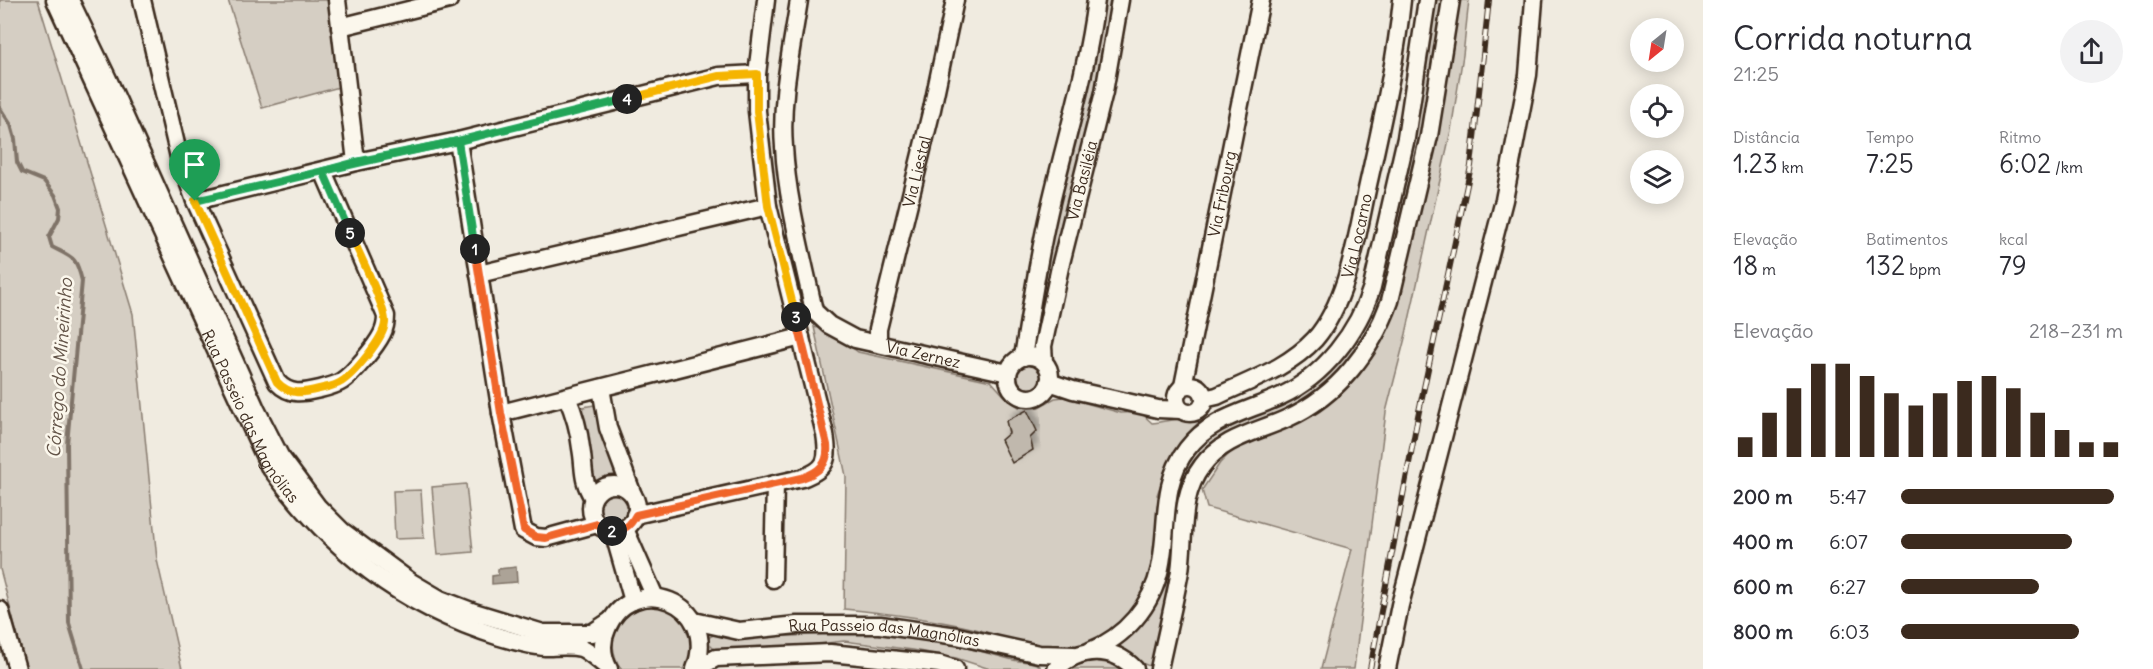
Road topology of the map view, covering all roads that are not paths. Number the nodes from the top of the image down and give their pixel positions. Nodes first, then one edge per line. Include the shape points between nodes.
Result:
1 (55, 0) edge
2 (70, 0) edge
3 (142, 0) edge
4 (337, 0) edge
5 (449, 0) edge
6 (766, 0) edge
7 (799, 0) edge
8 (955, 0) edge
9 (1096, 0) edge
10 (1120, 0) edge
11 (1261, 0) edge
12 (1402, 0) edge
13 (1427, 0) edge
14 (1451, 0) edge
15 (1534, 0) edge
16 (340, 27) junction
17 (757, 74) junction
18 (458, 141) junction
19 (356, 162) junction
20 (323, 171) junction
21 (195, 201) junction
22 (768, 206) junction
23 (479, 274) junction
24 (801, 337) junction
25 (878, 343) junction
26 (1023, 357) junction
27 (1044, 362) junction
28 (1008, 373) junction
29 (1049, 382) junction
30 (1183, 386) junction
31 (601, 388) junction
32 (567, 397) junction
33 (1204, 399) junction
34 (1181, 410) junction
35 (501, 413) junction
36 (775, 484) junction
37 (633, 495) junction
38 (593, 498) junction
39 (1167, 498) junction
40 (1185, 503) junction
41 (636, 515) junction
42 (597, 524) junction
43 (619, 530) junction
44 (773, 579) dead end
45 (655, 597) junction
46 (633, 601) junction
47 (0, 610) edge
48 (610, 621) junction
49 (694, 621) junction
50 (1082, 653) junction
51 (608, 668) edge
52 (17, 669) edge
53 (696, 669) edge
54 (955, 669) edge
55 (1056, 669) edge
56 (1135, 669) edge
57 (1159, 669) edge
58 (1387, 669) edge

1 - 51 street, Rua Passeio das Magnólias via 269,466 289,493 346,553 410,600 500,637 541,646 580,648
2 - 48 street, Rua Passeio das Magnólias via 257,411 280,456 318,507 342,531 411,582 474,612 543,633 592,633
3 - 21 street via 179,157
4 - 16 street
5 - 16 street
6 - 17 street
7 - 25 street, Via Zernez via 784,105 784,147 814,311 840,332
8 - 25 street, Via Liestal
9 - 26 street, Via Basiléia via 1076,106 1048,212
10 - 27 street, Via Basiléia via 1104,92 1043,346
11 - 30 street, Via Fribourg
12 - 33 street, Via Locarno via 1390,86 1344,283 1332,316 1315,339 1289,361
13 - 39 street via 1406,138 1363,311 1335,353 1312,377 1279,397 1232,415 1196,439 1177,464
14 - 40 street via 1429,136 1390,301 1378,328 1357,363 1315,403 1237,438 1212,454 1201,467
15 - 58 street via 1528,75 1504,200
16 - 19 street
17 - 18 street via 719,76
17 - 22 street via 757,111
18 - 19 street
18 - 23 street
19 - 20 street
20 - 21 street
20 - 21 street via 386,321 378,340 344,380 305,393 289,391 277,382
22 - 23 street
22 - 24 street
23 - 35 street
24 - 31 street
24 - 36 street via 825,434 827,458 811,475
25 - 28 street, Via Zernez
26 - 27 street via 1034,356
26 - 28 street via 1013,363
27 - 29 street
28 - 29 street via 1009,385 1022,397 1039,395
29 - 34 street via 1158,409
30 - 33 street via 1197,387
30 - 34 street via 1175,398
31 - 32 street
31 - 37 street via 608,428
32 - 35 street
32 - 38 street via 582,447 585,485
33 - 34 street via 1198,411 1189,414
35 - 42 street via 524,530 546,538
36 - 41 street
36 - 44 street
37 - 38 street via 615,485 602,488
37 - 41 street
38 - 42 street via 591,512
39 - 40 street
39 - 50 street via 1160,568 1152,593 1133,622 1107,645
40 - 57 street via 1179,572
41 - 43 street via 632,523
42 - 43 street via 607,531
43 - 45 street
43 - 46 street
45 - 46 street
45 - 49 street, Rua Passeio das Magnólias via 678,604
46 - 48 street, Rua Passeio das Magnólias
47 - 52 street
48 - 51 street, Rua Passeio das Magnólias via 603,651
49 - 50 street, Rua Passeio das Magnólias via 739,631 797,625 880,625 1040,654
49 - 53 street, Rua Passeio das Magnólias via 701,645
50 - 55 street
50 - 56 street, Rua Passeio das Magnólias via 1116,655
53 - 54 street, Rua Passeio das Magnólias via 716,658 830,653

